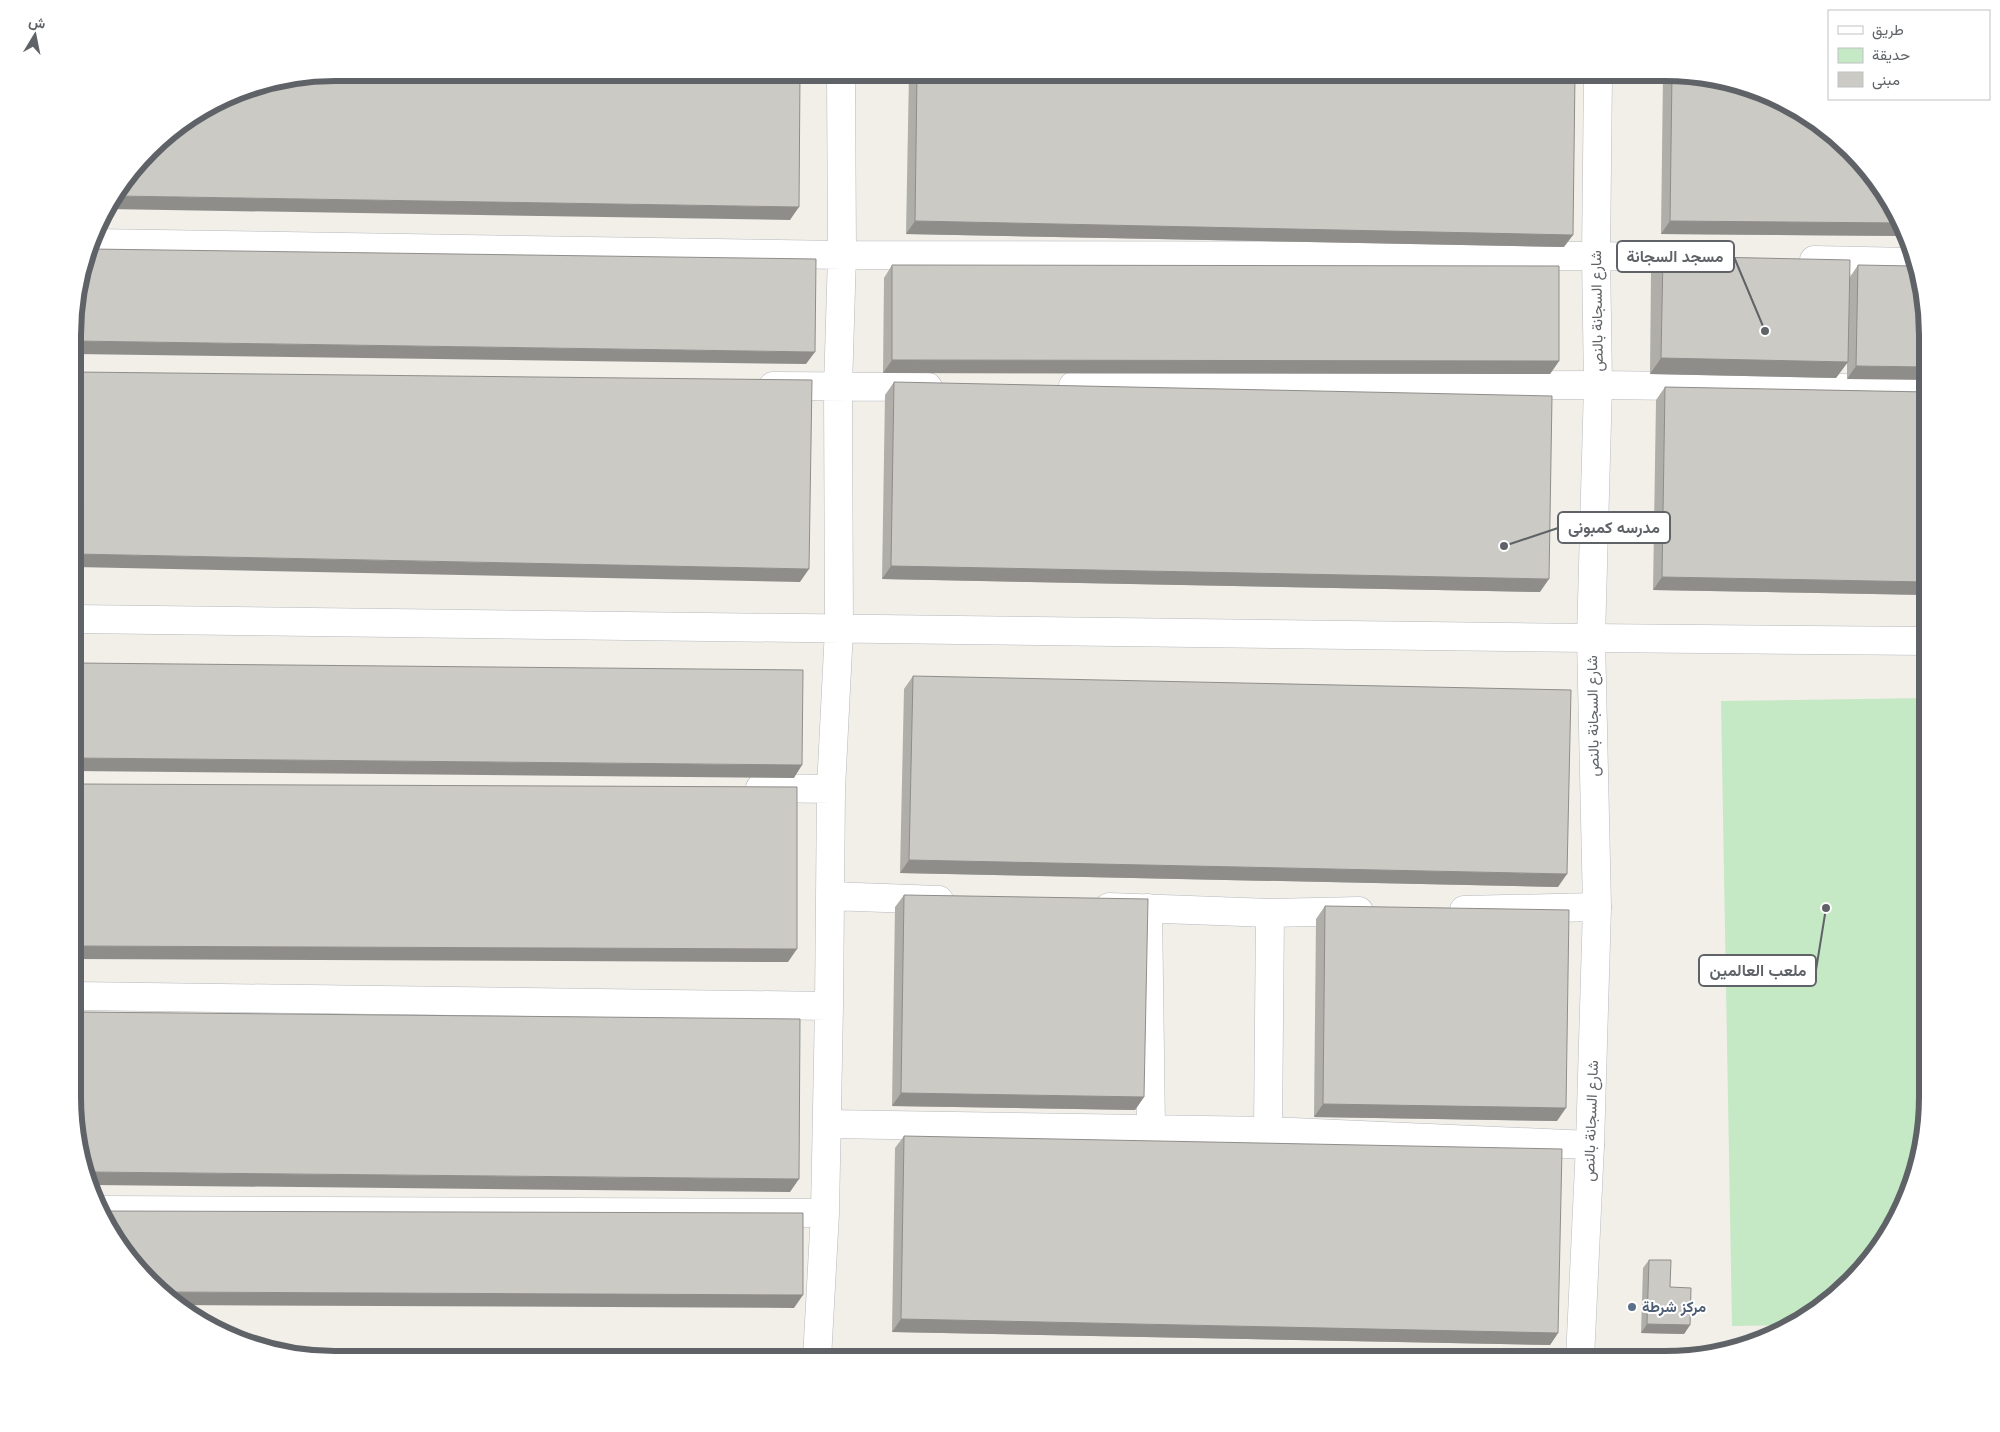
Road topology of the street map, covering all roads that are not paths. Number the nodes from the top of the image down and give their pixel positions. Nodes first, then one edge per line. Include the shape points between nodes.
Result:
1 (841, 81) edge
2 (1598, 81) edge
3 (99, 243) edge
4 (842, 255) junction
5 (1596, 256) junction
6 (1724, 258) edge
7 (1794, 259) edge
8 (1908, 262) edge
9 (1598, 385) junction
10 (749, 386) edge
11 (1048, 386) edge
12 (838, 387) junction
13 (948, 387) edge
14 (1919, 389) edge
15 (81, 620) edge
16 (839, 629) junction
17 (1591, 638) junction
18 (1919, 640) edge
19 (732, 788) edge
20 (831, 789) junction
21 (830, 896) junction
22 (960, 901) edge
23 (1089, 906) edge
24 (1597, 907) junction
25 (1148, 908) junction
26 (1439, 910) edge
27 (1379, 911) edge
28 (1270, 913) junction
29 (81, 996) edge
30 (829, 1006) junction
31 (827, 1124) junction
32 (1151, 1128) junction
33 (1268, 1131) junction
34 (1590, 1145) junction
35 (108, 1210) edge
36 (824, 1212) junction
37 (817, 1351) edge
38 (1580, 1351) edge

1 - 4 street
2 - 5 street, شارع السجانة بالنص
3 - 4 street
4 - 5 street
4 - 12 street
5 - 6 street
5 - 9 street, شارع السجانة بالنص
7 - 8 street
9 - 11 street
9 - 14 street
9 - 17 street, شارع السجانة بالنص
10 - 12 street
12 - 13 street
12 - 16 street
15 - 16 street
16 - 17 street
16 - 20 street
17 - 18 street
17 - 24 street, شارع السجانة بالنص
19 - 20 street
20 - 21 street
21 - 22 street
21 - 30 street
23 - 25 street
24 - 26 street
24 - 34 street, شارع السجانة بالنص
25 - 28 street
25 - 32 street
27 - 28 street
28 - 33 street
29 - 30 street
30 - 31 street
31 - 32 street
31 - 36 street
32 - 33 street
33 - 34 street
34 - 38 street, شارع السجانة بالنص
35 - 36 street
36 - 37 street

